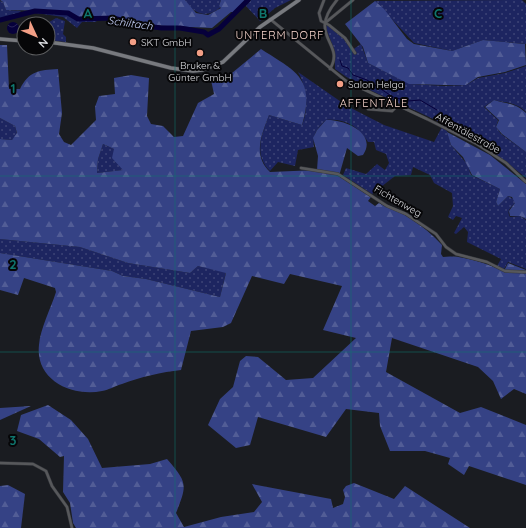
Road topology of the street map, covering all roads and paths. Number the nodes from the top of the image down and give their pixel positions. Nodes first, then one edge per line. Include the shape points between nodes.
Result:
1 (299, 0) edge
2 (324, 0) edge
3 (337, 0) edge
4 (353, 0) edge
5 (270, 19) junction
6 (324, 23) junction
7 (0, 39) edge
8 (16, 40) edge
9 (56, 43) edge
10 (355, 54) dead end
11 (330, 69) junction
12 (398, 105) junction
13 (368, 109) dead end
14 (301, 168) dead end
15 (526, 182) edge
16 (526, 272) edge
17 (0, 463) edge
18 (72, 528) edge

1 - 5 main road
2 - 6 street via 319,13
3 - 6 street
4 - 6 street
5 - 9 main road via 223,62 202,70 171,68 110,52
5 - 11 street, Affentälestraße
6 - 10 street via 345,38
6 - 11 street via 334,54
7 - 8 main road
11 - 12 street, Affentälestraße via 346,81
12 - 13 street via 392,111
12 - 15 street, Affentälestraße via 477,144
14 - 16 street, Fichtenweg via 338,174 436,234 446,248 456,254 487,262 504,271
17 - 18 street via 33,464 43,467 52,486 67,507

